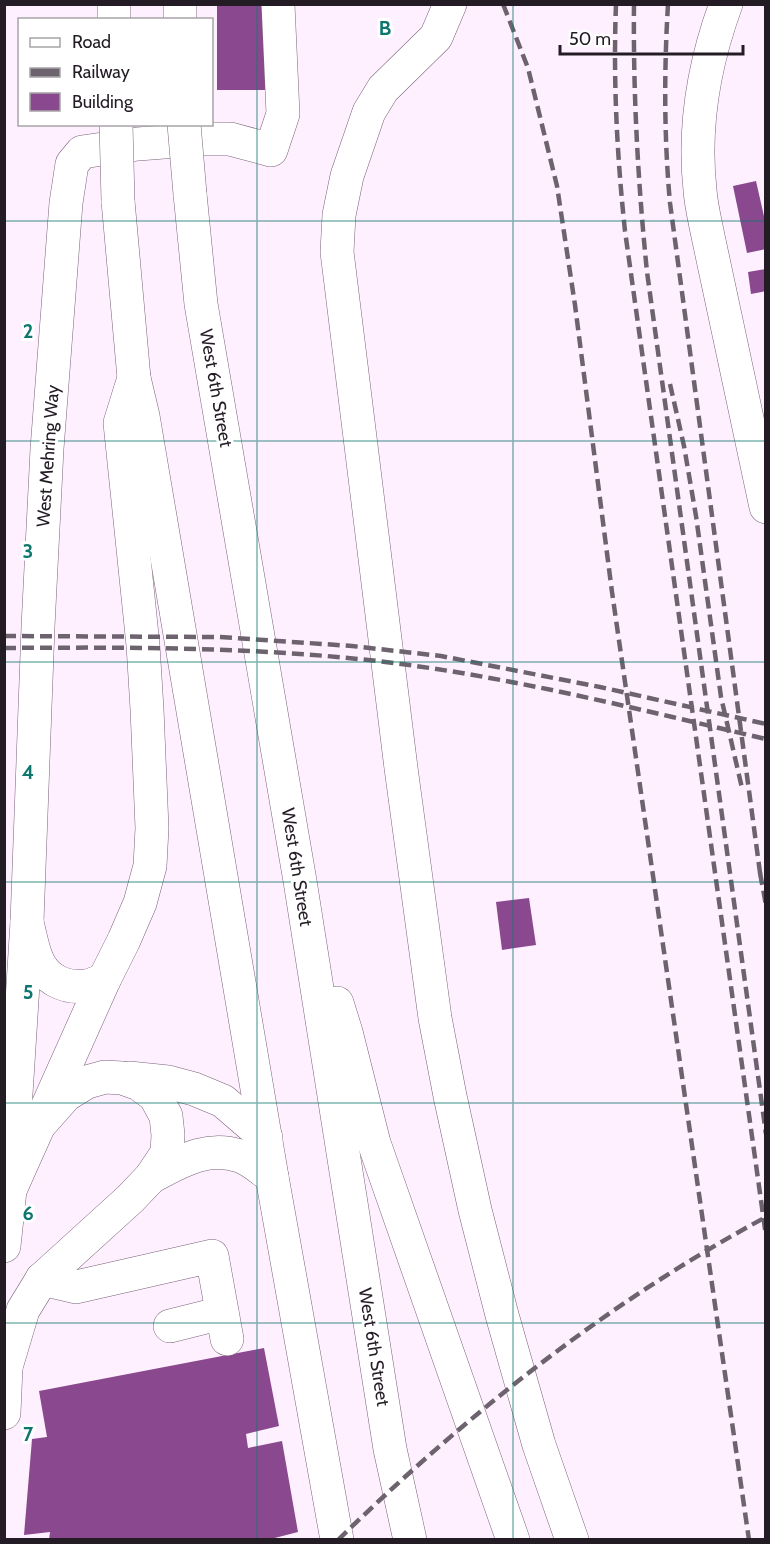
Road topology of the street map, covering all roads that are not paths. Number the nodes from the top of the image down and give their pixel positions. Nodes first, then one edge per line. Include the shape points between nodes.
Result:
1 (278, 4) edge
2 (450, 4) edge
3 (726, 4) edge
4 (116, 126) edge
5 (184, 126) edge
6 (134, 378) junction
7 (765, 507) edge
8 (300, 881) junction
9 (27, 922) junction
10 (104, 980) junction
11 (122, 1078) junction
12 (37, 1127) junction
13 (266, 1138) junction
14 (151, 1177) junction
15 (272, 1177) junction
16 (10, 1190) junction
17 (4, 1245) edge
18 (42, 1279) junction
19 (170, 1326) dead end
20 (5, 1355) edge
21 (4, 1413) edge
22 (337, 1539) edge
23 (410, 1539) edge
24 (513, 1539) edge
25 (572, 1539) edge

1 - 9 main road, West Mehring Way via 283,114 271,150 230,139 202,139 82,152 72,164 47,449
2 - 25 main road via 435,37 383,89 369,112 347,176 337,252 437,1029 497,1294 539,1445
3 - 7 main road via 704,80 697,138 698,173
4 - 6 main road, bridge via 118,201
5 - 8 main road, West 6th Street, bridge via 201,304
6 - 10 main road via 120,423 143,645 152,828 150,866 140,903
6 - 13 main road
8 - 23 main road, West 6th Street via 390,1449
8 - 24 main road via 346,1032 374,1143
9 - 10 main road via 37,958 54,980 73,987
9 - 16 main road, West Mehring Way
10 - 12 main road
11 - 12 main road via 87,1082 66,1095
11 - 13 main road via 168,1082 223,1101
11 - 14 main road via 155,1096 166,1116 167,1153
12 - 16 main road
13 - 15 main road
14 - 15 main road via 188,1158 223,1153 243,1157
14 - 18 main road
15 - 22 main road
16 - 17 main road, West Mehring Way
18 - 19 main road via 75,1287 212,1256 225,1326
18 - 20 main road via 23,1310
20 - 21 main road

